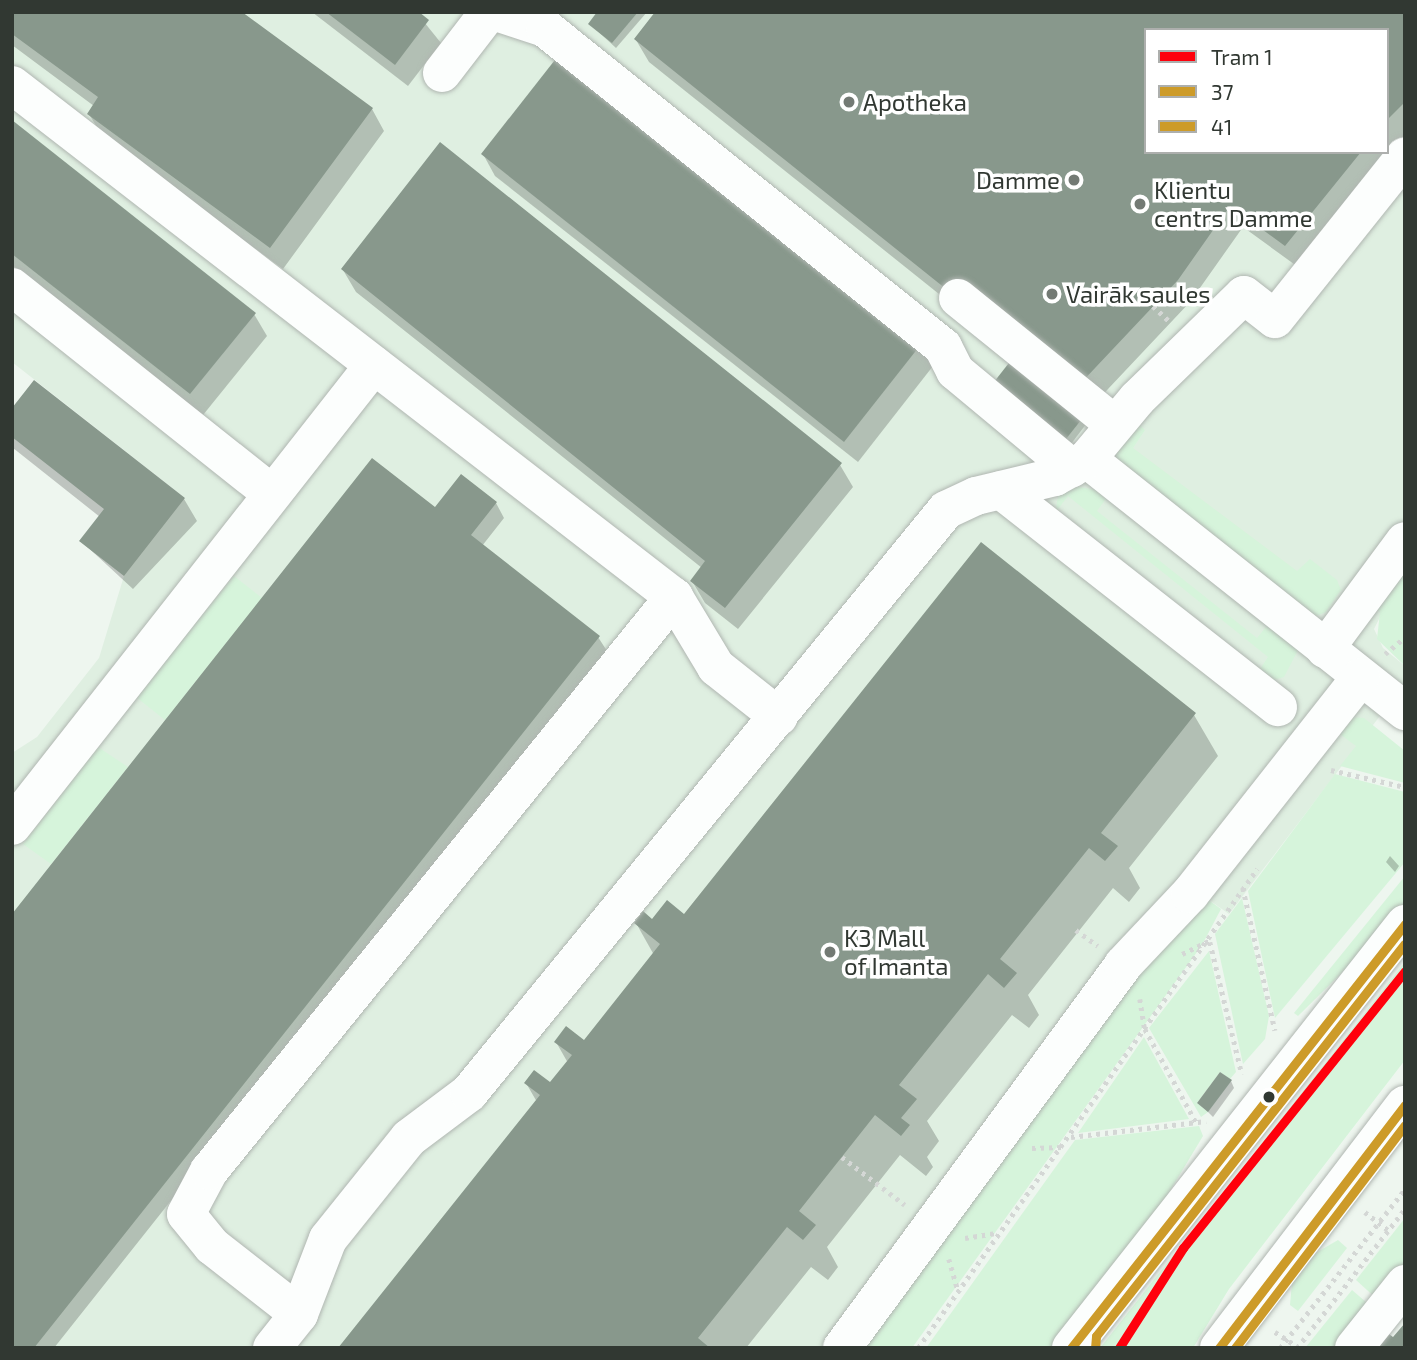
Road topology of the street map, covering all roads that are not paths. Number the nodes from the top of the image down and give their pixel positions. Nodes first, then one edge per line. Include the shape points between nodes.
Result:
1 (489, 12) edge
2 (496, 12) edge
3 (442, 74) dead end
4 (12, 85) edge
5 (1405, 156) edge
6 (12, 287) edge
7 (958, 298) dead end
8 (374, 365) junction
9 (1114, 424) junction
10 (1080, 463) junction
11 (1001, 490) junction
12 (272, 494) junction
13 (1405, 541) edge
14 (674, 597) junction
15 (1325, 649) junction
16 (1373, 666) junction
17 (1278, 707) dead end
18 (1405, 711) edge
19 (779, 717) junction
20 (12, 826) edge
21 (1405, 924) edge
22 (1405, 1105) edge
23 (1405, 1284) edge
24 (299, 1314) junction
25 (1080, 1342) edge
26 (272, 1348) edge
27 (842, 1348) edge
28 (1219, 1348) edge
29 (1354, 1348) edge

1 - 3 main road
2 - 10 main road via 545,28 943,347 955,371
4 - 8 main road
5 - 9 main road via 1275,319 1244,295
6 - 12 main road
7 - 9 main road
8 - 12 main road
8 - 14 main road
9 - 10 main road
10 - 11 main road
10 - 15 main road
11 - 17 main road
11 - 19 main road via 946,510
12 - 20 main road
13 - 15 main road
14 - 19 main road via 716,667
14 - 24 main road via 209,1171 186,1214 212,1246
15 - 16 main road
16 - 18 main road
16 - 27 main road via 1190,894 1123,965
19 - 24 main road via 469,1093 409,1138 336,1229
21 - 25 main road
22 - 28 main road
23 - 29 main road
24 - 26 main road

